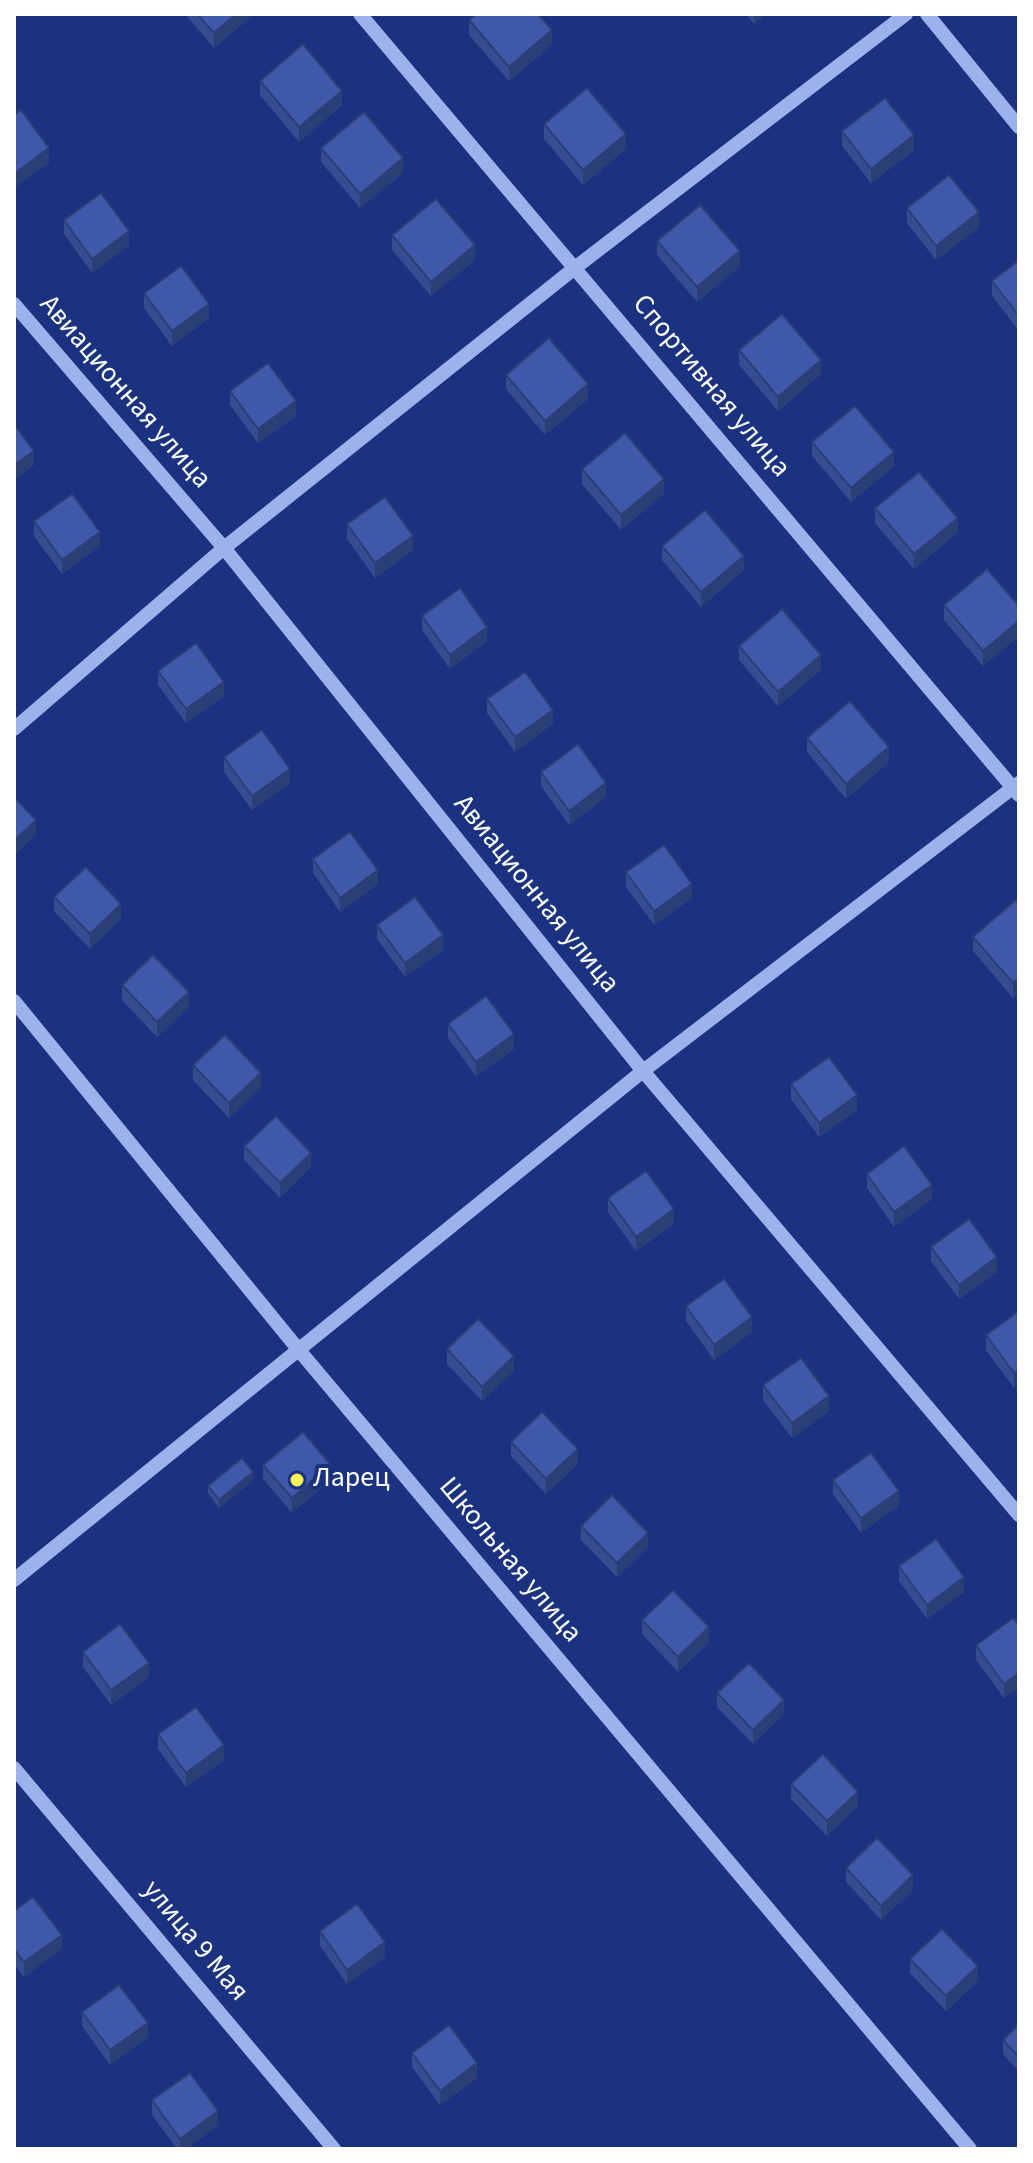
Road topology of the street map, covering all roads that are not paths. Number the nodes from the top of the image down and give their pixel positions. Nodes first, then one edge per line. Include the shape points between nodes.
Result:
1 (360, 14) edge
2 (906, 14) edge
3 (927, 14) edge
4 (1019, 127) edge
5 (576, 267) junction
6 (14, 304) edge
7 (224, 548) junction
8 (14, 729) edge
9 (1017, 789) edge
10 (14, 1001) edge
11 (643, 1071) junction
12 (298, 1349) junction
13 (1019, 1515) edge
14 (14, 1580) edge
15 (14, 1768) edge
16 (334, 2149) edge
17 (970, 2149) edge

1 - 5 street, Спортивная улица
2 - 5 street
3 - 4 street
5 - 7 street
5 - 9 street, Спортивная улица
6 - 7 street, Авиационная улица
7 - 8 street
7 - 11 street, Авиационная улица
9 - 11 street
10 - 12 street, Школьная улица
11 - 12 street
11 - 13 street, Авиационная улица
12 - 14 street
12 - 17 street, Школьная улица
15 - 16 street, улица 9 Мая

